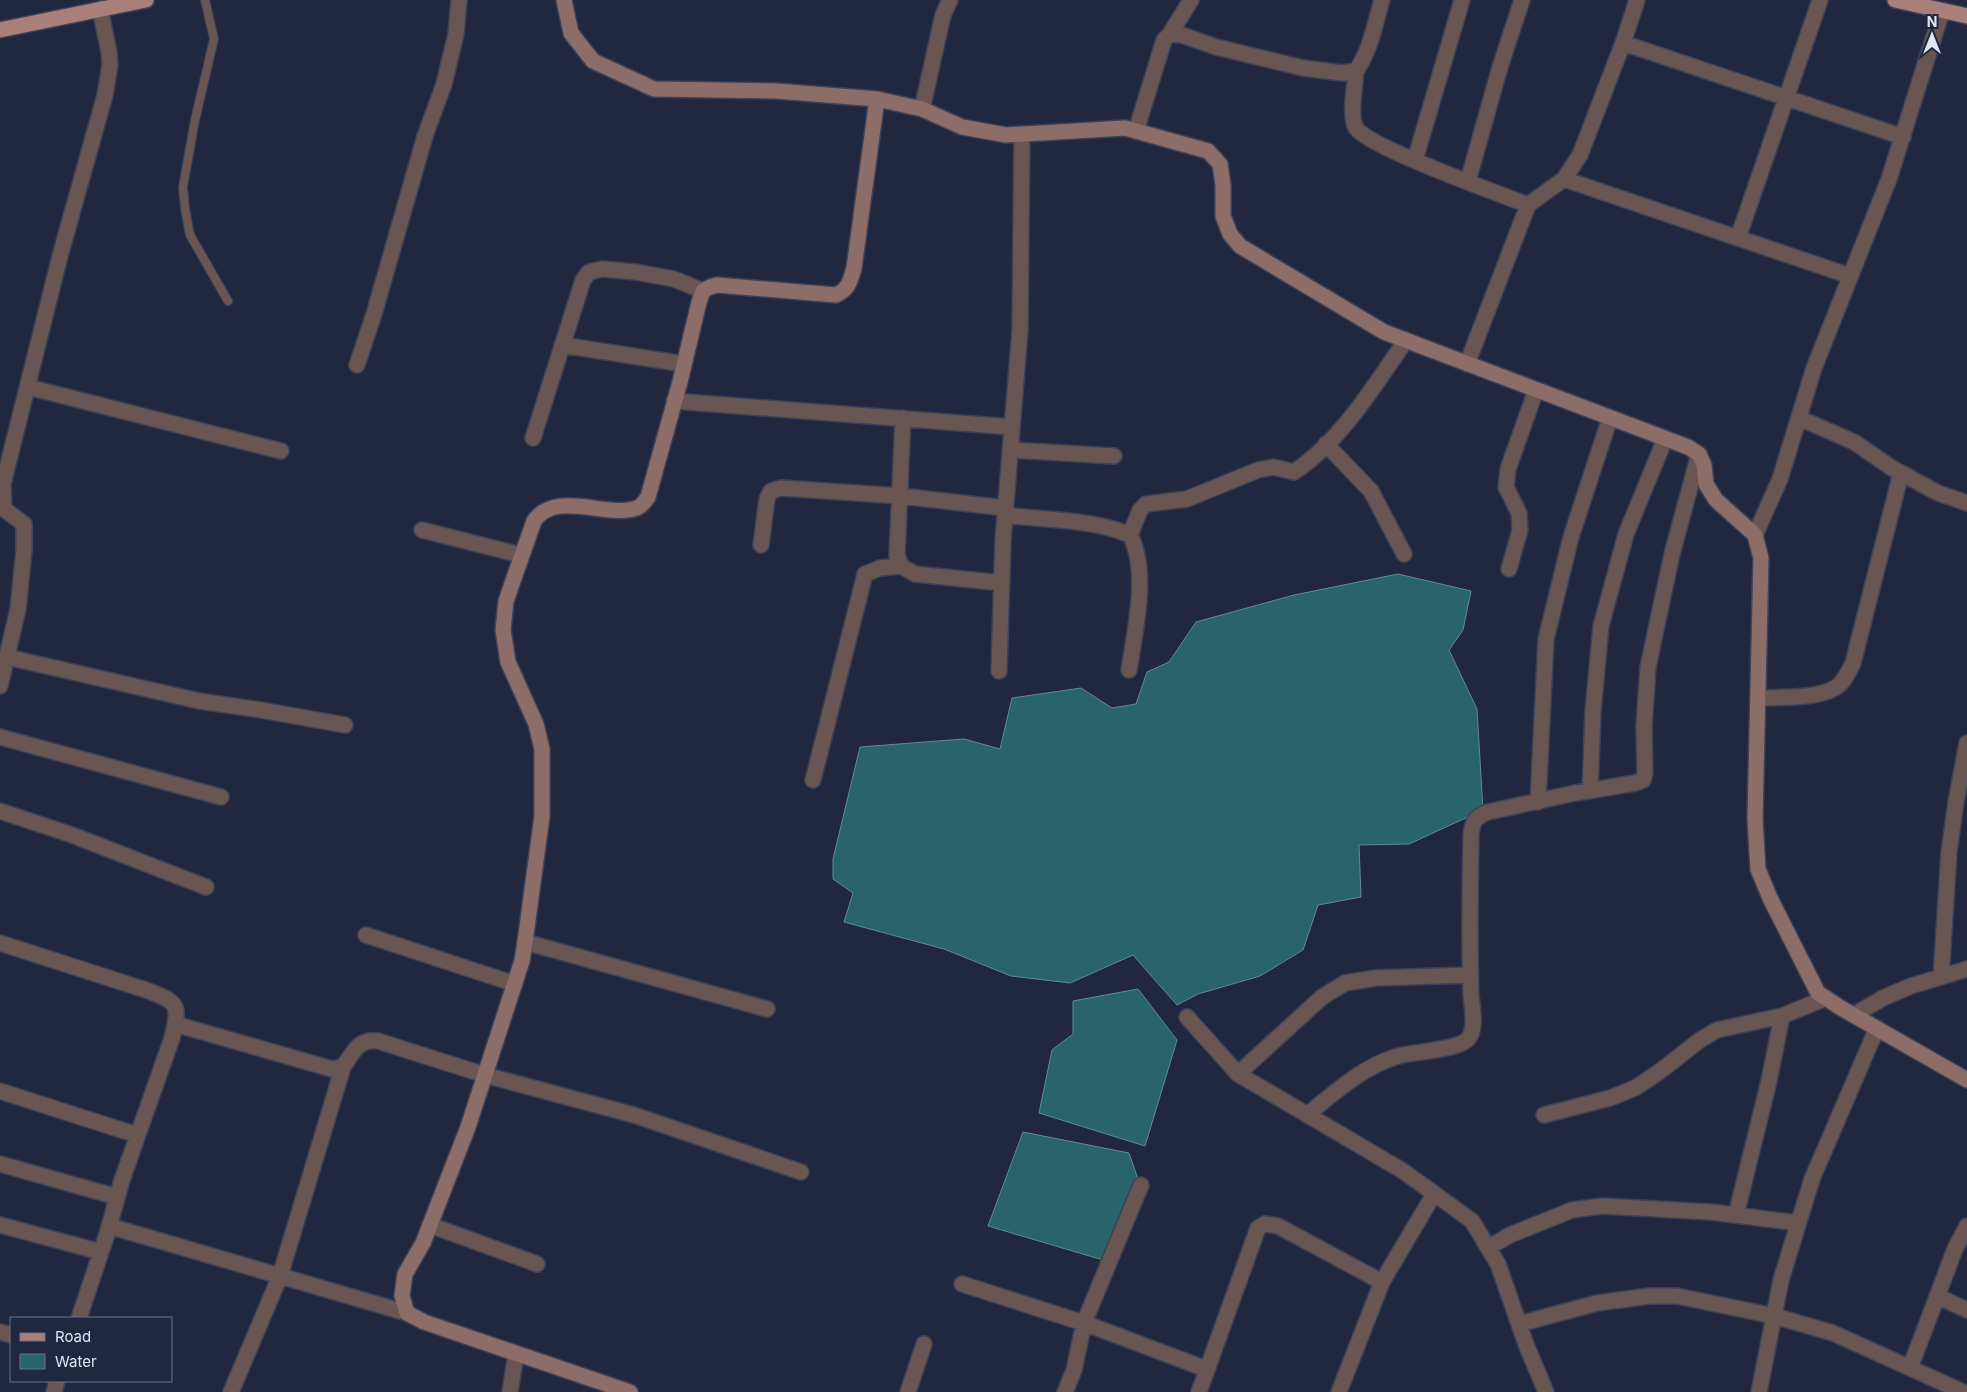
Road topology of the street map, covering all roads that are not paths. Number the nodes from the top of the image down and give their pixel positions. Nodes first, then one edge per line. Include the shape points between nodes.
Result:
1 (205, 0) edge
2 (459, 0) edge
3 (564, 0) edge
4 (950, 0) edge
5 (1191, 0) edge
6 (1382, 0) edge
7 (1462, 0) edge
8 (1522, 0) edge
9 (1636, 0) edge
10 (1820, 0) edge
11 (1895, 0) edge
12 (137, 1) edge
13 (100, 9) junction
14 (1942, 11) junction
15 (1967, 16) edge
16 (0, 30) edge
17 (1170, 34) junction
18 (1623, 43) junction
19 (1356, 71) junction
20 (1787, 97) junction
21 (877, 98) junction
22 (922, 109) junction
23 (1136, 131) junction
24 (1022, 134) junction
25 (1903, 137) junction
26 (1416, 160) junction
27 (1564, 179) junction
28 (1468, 181) junction
29 (1528, 205) junction
30 (1738, 238) junction
31 (1850, 276) junction
32 (703, 292) junction
33 (228, 301) dead end
34 (1406, 340) junction
35 (562, 345) junction
36 (684, 364) junction
37 (1467, 364) junction
38 (357, 365) dead end
39 (28, 387) junction
40 (1536, 390) junction
41 (674, 401) junction
42 (903, 418) junction
43 (1610, 418) junction
44 (1799, 418) junction
45 (1012, 427) junction
46 (533, 438) dead end
47 (1665, 439) junction
48 (1326, 444) junction
49 (1010, 450) junction
50 (280, 451) dead end
51 (1698, 454) junction
52 (1114, 456) dead end
53 (1902, 473) junction
54 (901, 496) junction
55 (1967, 503) edge
56 (1005, 512) junction
57 (422, 530) dead end
58 (1130, 535) junction
59 (1754, 535) junction
60 (761, 545) dead end
61 (1404, 554) dead end
62 (521, 555) junction
63 (901, 566) junction
64 (1509, 569) dead end
65 (1002, 583) junction
66 (7, 657) junction
67 (1129, 670) dead end
68 (999, 671) dead end
69 (0, 686) edge
70 (1759, 698) junction
71 (345, 725) dead end
72 (0, 737) edge
73 (1967, 743) edge
74 (813, 780) dead end
75 (1590, 791) junction
76 (222, 797) dead end
77 (1538, 802) junction
78 (0, 811) edge
79 (206, 887) dead end
80 (366, 935) dead end
81 (525, 942) junction
82 (0, 943) edge
83 (1967, 969) edge
84 (1470, 975) junction
85 (1941, 977) junction
86 (514, 984) junction
87 (1826, 998) junction
88 (767, 1009) dead end
89 (1854, 1015) junction
90 (1782, 1016) junction
91 (1187, 1017) dead end
92 (175, 1024) junction
93 (1877, 1028) junction
94 (343, 1067) junction
95 (1238, 1074) junction
96 (485, 1075) junction
97 (1967, 1080) edge
98 (0, 1091) edge
99 (1307, 1115) junction
100 (1544, 1115) dead end
101 (138, 1135) junction
102 (0, 1164) edge
103 (802, 1172) dead end
104 (1141, 1185) dead end
105 (1434, 1194) junction
106 (117, 1196) junction
107 (1736, 1215) junction
108 (1798, 1223) junction
109 (0, 1225) edge
110 (430, 1225) junction
111 (109, 1226) junction
112 (1967, 1226) edge
113 (1488, 1248) junction
114 (101, 1252) junction
115 (537, 1264) dead end
116 (280, 1276) junction
117 (1382, 1282) junction
118 (962, 1284) dead end
119 (1937, 1296) junction
120 (1967, 1310) edge
121 (407, 1313) junction
122 (1774, 1316) junction
123 (79, 1317) edge
124 (1084, 1323) junction
125 (1519, 1324) junction
126 (924, 1344) dead end
127 (516, 1354) junction
128 (1910, 1368) junction
129 (1206, 1369) junction
130 (231, 1392) edge
131 (510, 1392) edge
132 (630, 1392) edge
133 (908, 1392) edge
134 (1066, 1392) edge
135 (1199, 1392) edge
136 (1339, 1392) edge
137 (1546, 1392) edge
138 (1759, 1392) edge
139 (1962, 1392) edge

1 - 33 lane via 214,39 183,187 190,235
2 - 38 street via 456,34 444,84 425,136
3 - 21 street via 571,33 593,61 654,89 776,91
4 - 22 street via 943,15
5 - 17 street
6 - 19 street via 1369,45
7 - 26 street
8 - 28 street
9 - 18 street
10 - 20 street
11 - 14 main road
12 - 13 main road
13 - 16 main road
13 - 39 street via 110,52 105,95
14 - 15 main road
14 - 25 street
17 - 19 street via 1303,68 1342,73
17 - 23 street via 1164,40
18 - 20 street
18 - 27 street via 1580,155
19 - 26 street via 1353,113 1356,128 1365,137
20 - 25 street
20 - 30 street
21 - 22 street
21 - 32 street via 854,268 845,291 836,295 717,285
22 - 24 street via 962,127 1006,135
23 - 24 street via 1125,128
23 - 34 street via 1208,151 1220,164 1223,216 1230,234 1240,246 1384,332
24 - 45 street via 1020,330
25 - 31 street
26 - 28 street
27 - 29 street
27 - 30 street
28 - 29 street
29 - 37 street
30 - 31 street
31 - 44 street via 1814,368
32 - 35 street via 674,279 636,272 602,269 589,272 583,280
32 - 36 street
34 - 37 street
34 - 48 street via 1370,393
35 - 36 street
35 - 46 street
36 - 41 street
37 - 40 street
39 - 50 street
39 - 66 street via 3,484 4,509 24,524 18,609
40 - 43 street
40 - 64 street via 1508,469 1506,487 1520,513 1520,530
41 - 42 street
41 - 62 street via 648,497 643,504 625,510 562,506 539,513
42 - 45 street
42 - 54 street
43 - 47 street
43 - 77 street via 1571,536 1546,639
44 - 53 street via 1854,442
44 - 59 street via 1780,480
45 - 49 street
47 - 51 street
47 - 75 street via 1626,534 1601,626
48 - 58 street via 1294,472 1273,467 1258,470 1187,499 1146,504 1140,510
48 - 61 street via 1371,491
49 - 52 street
49 - 56 street
51 - 59 street via 1704,465 1706,484 1716,500
51 - 75 street via 1672,554 1648,668 1643,780
53 - 55 street via 1938,493
53 - 70 street via 1853,663 1845,678 1836,687 1818,694
54 - 56 street
54 - 60 street via 771,490 766,499
54 - 63 street via 897,555
56 - 58 street via 1098,525
56 - 65 street
57 - 62 street
58 - 67 street via 1136,547 1139,590
59 - 70 street via 1761,558
62 - 81 street via 506,601 503,630 508,662 536,724 542,749 542,816
63 - 65 street via 915,574
63 - 74 street via 880,568 865,574
65 - 68 street
66 - 69 street
66 - 71 street via 199,701
70 - 87 street via 1755,819 1758,869 1818,993
72 - 76 street
73 - 85 street via 1949,852
75 - 77 street
77 - 84 street via 1488,812 1473,822
78 - 79 street
80 - 86 street
81 - 86 street
81 - 88 street
82 - 92 street via 168,999 175,1005
83 - 85 street
84 - 95 street via 1376,978 1345,983 1322,997
84 - 99 street via 1473,1025 1469,1039 1458,1046 1397,1056 1378,1063
85 - 89 street via 1890,995
86 - 96 street
87 - 89 street
87 - 90 street
89 - 93 street
90 - 100 street via 1717,1030 1635,1088
90 - 107 street
91 - 95 street
92 - 94 street via 332,1070
92 - 101 street
93 - 97 street
93 - 108 street via 1812,1178
94 - 96 street via 361,1043 368,1040
94 - 116 street
95 - 99 street
96 - 103 street via 634,1115
96 - 110 street
98 - 101 street
99 - 105 street via 1403,1171
101 - 106 street
102 - 106 street
104 - 124 street
105 - 113 street via 1472,1222
105 - 117 street
106 - 111 street
107 - 108 street
107 - 113 street via 1602,1206 1572,1210 1510,1235
108 - 122 street
109 - 114 street
110 - 115 street
110 - 121 street via 405,1274 402,1296
111 - 114 street
111 - 116 street
112 - 119 street
113 - 125 street via 1498,1264
114 - 123 street
116 - 121 street
116 - 130 street
117 - 129 street via 1278,1226 1265,1224 1258,1228
117 - 136 street
118 - 124 street
119 - 120 street
119 - 128 street
121 - 127 street
122 - 125 street via 1677,1296 1650,1296 1597,1303
122 - 128 street via 1833,1333
122 - 138 street
124 - 129 street
124 - 134 street
125 - 137 street
126 - 133 street
127 - 131 street
127 - 132 street
128 - 139 street
129 - 135 street

